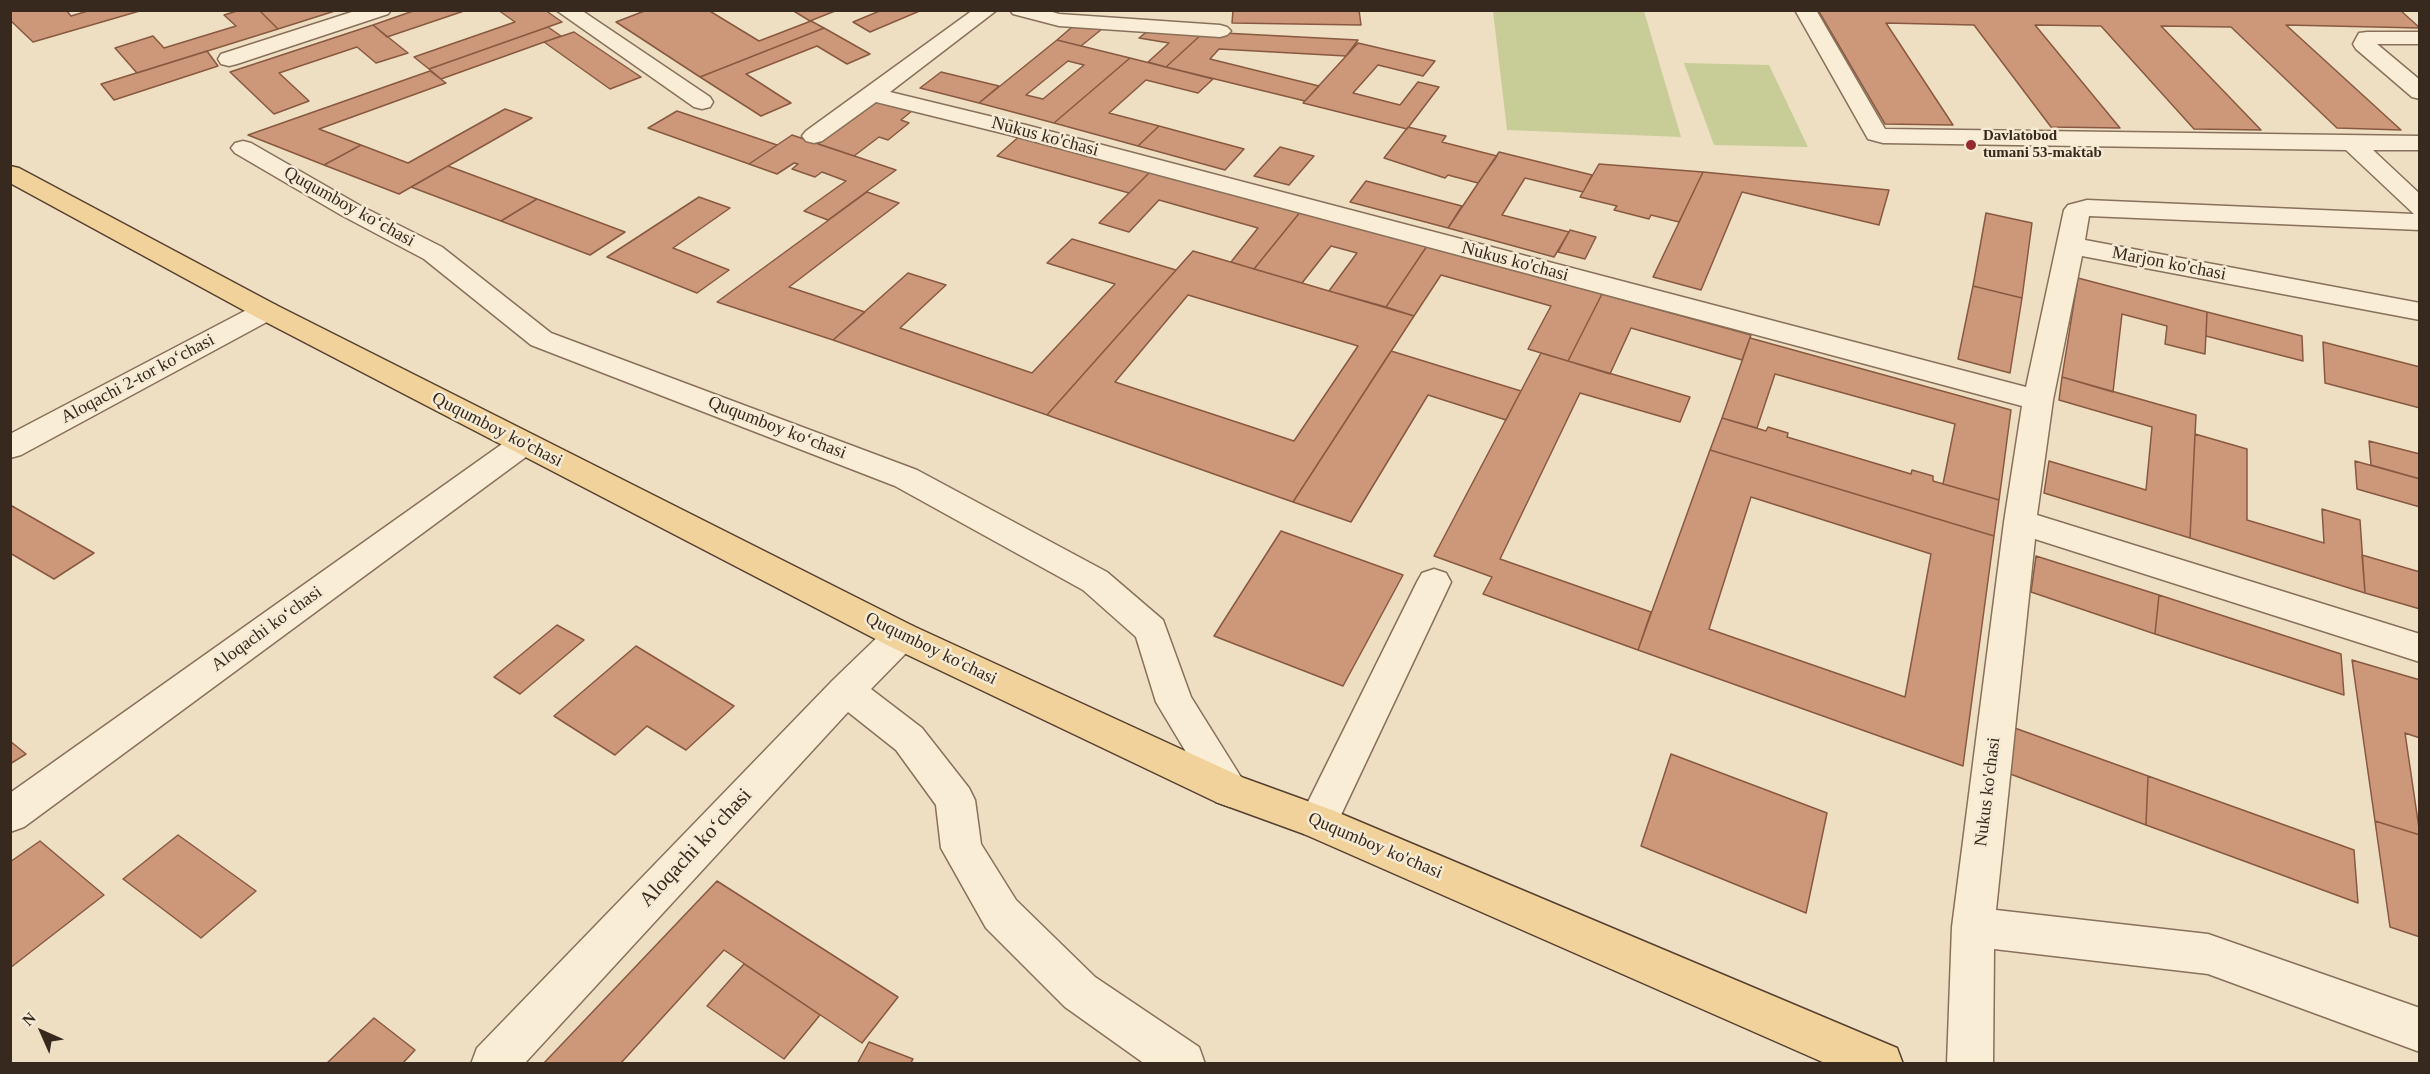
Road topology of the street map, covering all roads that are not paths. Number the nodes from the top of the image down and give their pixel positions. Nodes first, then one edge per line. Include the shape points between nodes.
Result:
1 (381, 10) edge
2 (566, 10) edge
3 (987, 10) edge
4 (1020, 10) edge
5 (1805, 10) edge
6 (1220, 31) dead end
7 (2420, 38) edge
8 (228, 59) dead end
9 (2420, 92) edge
10 (872, 94) junction
11 (702, 102) dead end
12 (814, 136) dead end
13 (2352, 143) junction
14 (2420, 143) edge
15 (243, 148) dead end
16 (10, 173) edge
17 (2420, 208) edge
18 (2420, 222) edge
19 (2071, 247) junction
20 (266, 311) junction
21 (2420, 312) edge
22 (2038, 400) junction
23 (523, 444) junction
24 (10, 448) edge
25 (2020, 522) junction
26 (1434, 582) dead end
27 (901, 636) junction
28 (2420, 648) edge
29 (846, 690) junction
30 (1230, 789) junction
31 (10, 815) edge
32 (1318, 822) junction
33 (1973, 927) junction
34 (2420, 1030) edge
35 (493, 1064) edge
36 (1183, 1064) edge
37 (1881, 1064) edge
38 (1970, 1064) edge

1 - 8 street
2 - 11 street
3 - 10 street
4 - 6 street via 1059,20
5 - 13 street via 1876,134 1883,136
7 - 9 street via 2367,38 2364,44
10 - 12 street
10 - 22 street, Nukus ko'chasi
13 - 14 street
13 - 17 street
15 - 30 street, Ququmboy koʻchasi via 433,253 541,339 906,478 1095,581 1151,630 1174,702
16 - 20 main road, Ququmboy ko'chasi
18 - 19 street via 2087,208 2077,210
19 - 21 street, Marjon ko'chasi
19 - 22 street
20 - 23 main road, Ququmboy ko'chasi
20 - 24 street, Aloqachi 2-tor koʻchasi
22 - 25 street, Nukus ko'chasi
23 - 27 main road, Ququmboy ko'chasi
23 - 31 street, Aloqachi koʻchasi
25 - 28 street
25 - 33 street, Nukus ko'chasi
26 - 32 street
27 - 29 street, Aloqachi koʻchasi
27 - 30 main road, Ququmboy ko'chasi
29 - 35 street, Aloqachi koʻchasi
29 - 36 street via 909,739 955,800 961,848 1001,914 1080,992
30 - 32 main road, Ququmboy ko'chasi
32 - 37 main road, Ququmboy ko'chasi
33 - 34 street via 2208,954
33 - 38 street, Nukus ko'chasi

